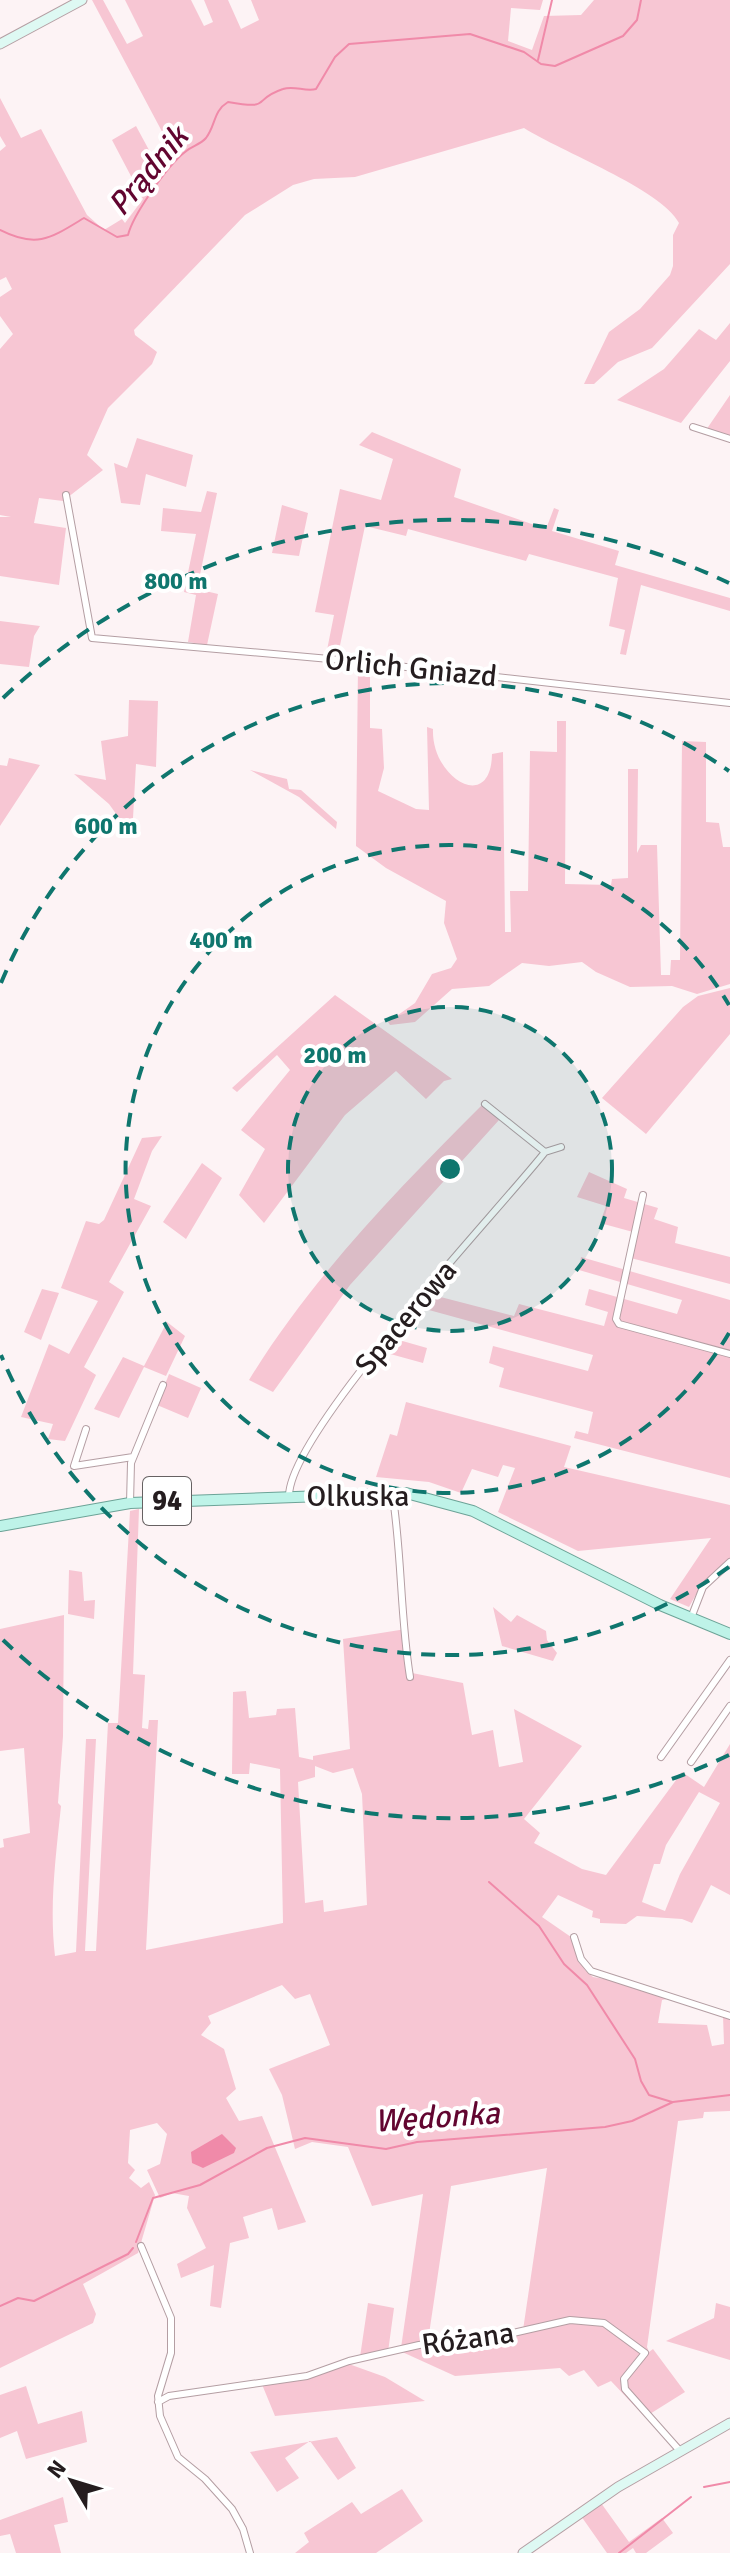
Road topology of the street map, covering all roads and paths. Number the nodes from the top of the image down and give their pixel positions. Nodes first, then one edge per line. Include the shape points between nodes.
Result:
1 (82, 0) edge
2 (0, 44) edge
3 (693, 427) dead end
4 (730, 439) edge
5 (66, 495) dead end
6 (730, 703) edge
7 (485, 1104) dead end
8 (561, 1147) dead end
9 (547, 1152) junction
10 (643, 1195) dead end
11 (730, 1354) edge
12 (163, 1385) dead end
13 (86, 1429) dead end
14 (133, 1457) junction
15 (392, 1491) junction
16 (289, 1497) junction
17 (130, 1503) junction
18 (0, 1526) edge
19 (730, 1562) edge
20 (691, 1618) junction
21 (730, 1634) edge
22 (730, 1660) edge
23 (410, 1677) dead end
24 (730, 1706) edge
25 (661, 1757) dead end
26 (691, 1762) dead end
27 (574, 1937) dead end
28 (730, 2016) edge
29 (141, 2246) dead end
30 (158, 2402) junction
31 (730, 2423) edge
32 (680, 2451) junction
33 (250, 2553) edge
34 (523, 2553) edge

1 - 2 street
3 - 4 street
5 - 6 street, Orlich Gniazd via 92,638
7 - 9 street
8 - 9 street
9 - 16 street, Spacerowa via 342,1396 301,1460 288,1486
10 - 11 street via 616,1319
12 - 14 street
13 - 14 street via 74,1466
14 - 17 street
15 - 16 main road, Olkuska / 94
15 - 20 main road, Olkuska / 94 via 429,1496 473,1511
15 - 23 street
16 - 17 main road, Olkuska / 94
17 - 18 main road, Olkuska / 94
19 - 20 street via 703,1587
20 - 21 main road, 94
22 - 25 street
24 - 26 street
27 - 28 street via 591,1971
29 - 30 street via 171,2318 171,2353
30 - 32 street, Różana via 314,2374 431,2342 570,2320 596,2321 645,2353 624,2379 625,2389
30 - 33 street via 178,2457 232,2509
31 - 32 street
32 - 34 street

